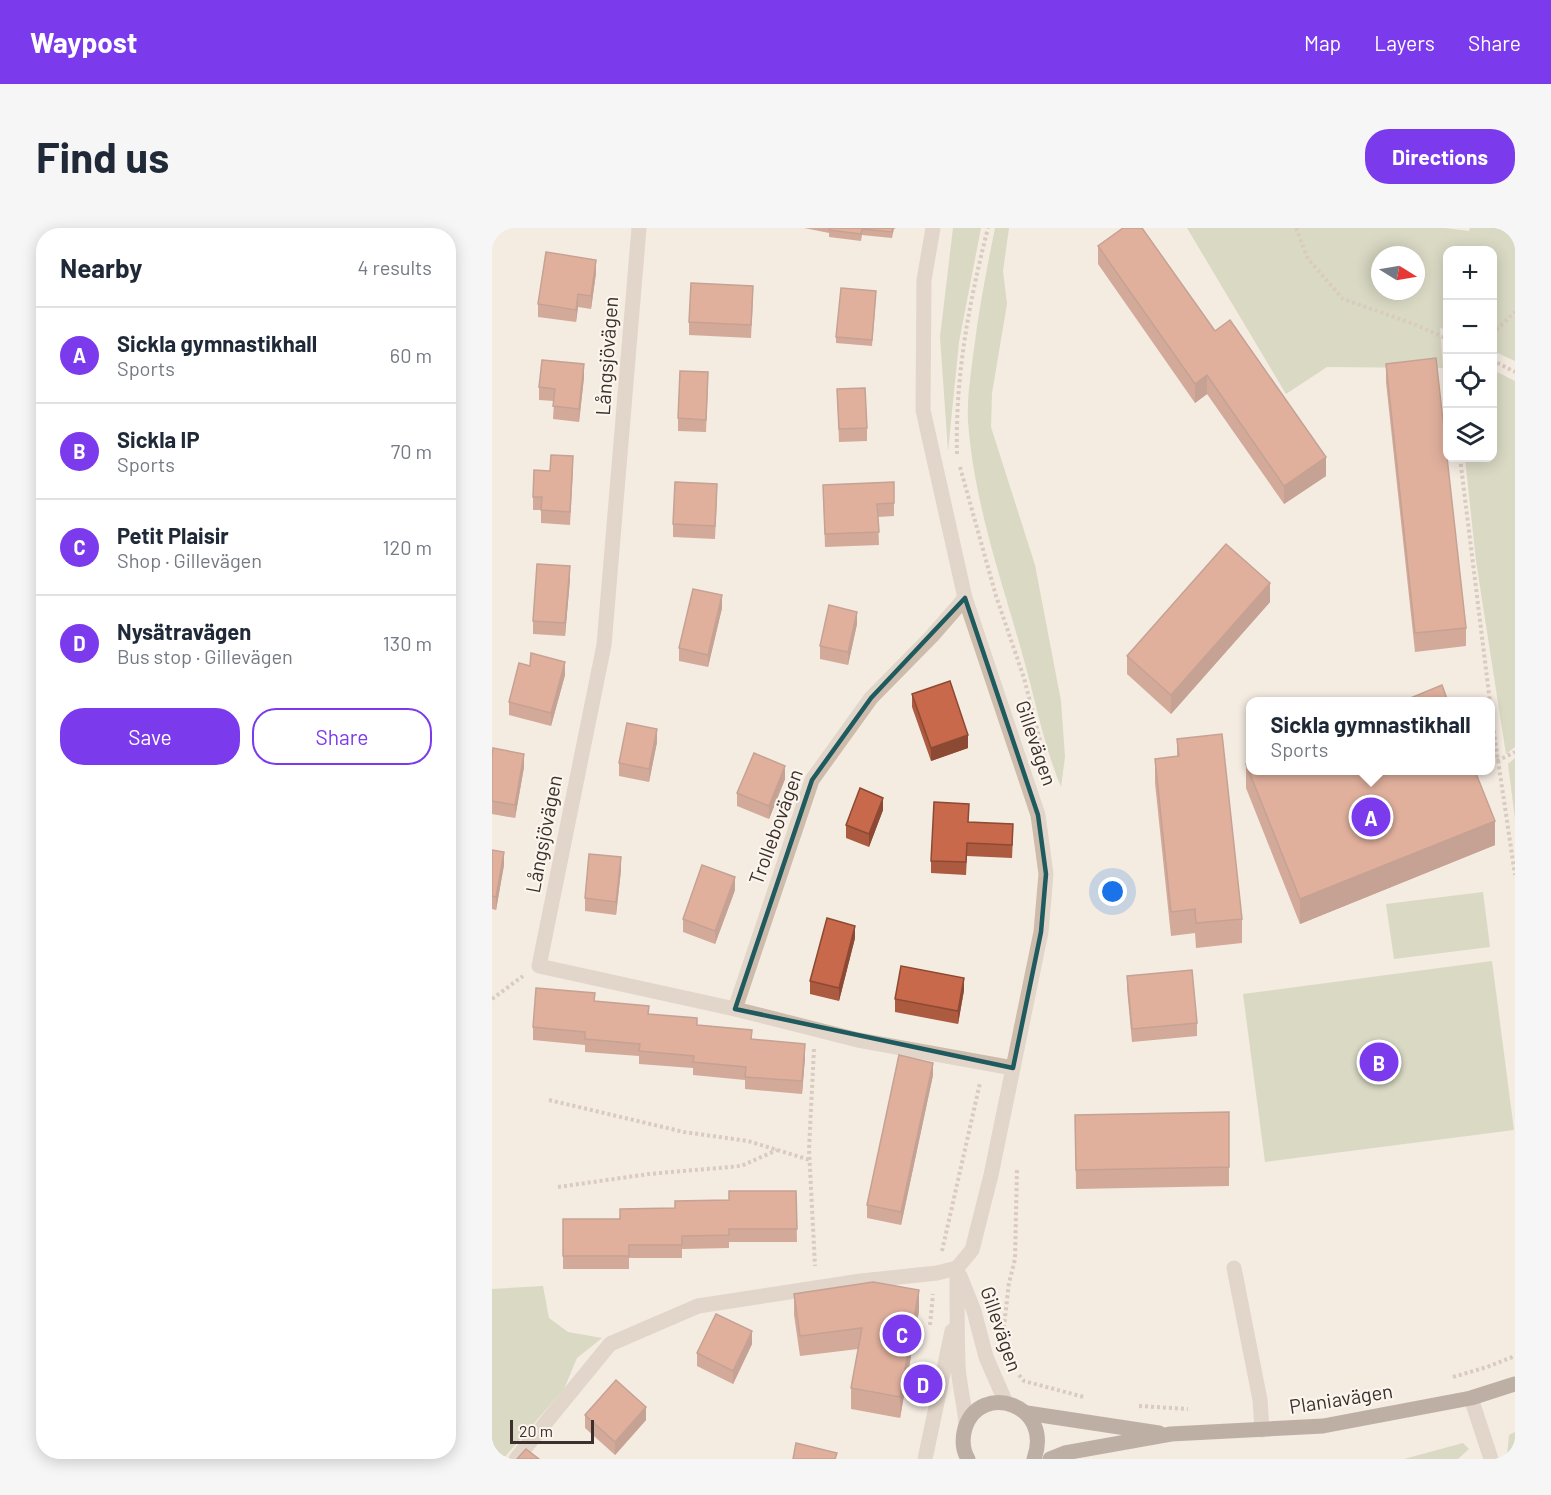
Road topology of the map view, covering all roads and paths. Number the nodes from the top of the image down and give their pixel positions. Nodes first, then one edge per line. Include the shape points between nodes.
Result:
1 (639, 228) edge
2 (933, 228) edge
3 (1296, 228) edge
4 (1515, 312) edge
5 (1497, 329) edge
6 (1443, 337) edge
7 (1497, 363) edge
8 (1515, 372) edge
9 (1460, 462) edge
10 (965, 598) junction
11 (1489, 697) edge
12 (1495, 746) edge
13 (1515, 752) edge
14 (1497, 762) junction
15 (1515, 875) edge
16 (517, 980) dead end
17 (492, 999) edge
18 (735, 1009) junction
19 (814, 1029) junction
20 (985, 1064) junction
21 (1013, 1068) junction
22 (549, 1100) dead end
23 (778, 1150) junction
24 (810, 1160) junction
25 (558, 1187) dead end
26 (957, 1268) junction
27 (1234, 1268) dead end
28 (937, 1273) junction
29 (816, 1288) junction
30 (957, 1305) junction
31 (929, 1326) dead end
32 (1515, 1356) edge
33 (1018, 1374) dead end
34 (1442, 1380) dead end
35 (1515, 1384) edge
36 (1086, 1398) dead end
37 (1471, 1398) junction
38 (1006, 1403) junction
39 (1128, 1405) dead end
40 (1199, 1410) dead end
41 (1027, 1413) junction
42 (966, 1425) junction
43 (1262, 1430) junction
44 (1171, 1434) junction
45 (965, 1453) edge
46 (1488, 1458) edge
47 (516, 1459) edge
48 (925, 1459) edge
49 (952, 1459) edge
50 (1034, 1459) edge
51 (1050, 1459) edge

1 - 18 street, Långsjövägen via 604,645 539,966
2 - 10 street, Gillevägen via 924,280 923,410
3 - 6 path via 1308,259 1342,299
4 - 5 path
7 - 8 path
9 - 11 path
10 - 18 street, Trollebovägen via 871,698 812,780
10 - 21 street, Gillevägen via 1038,815 1046,874 1041,932
12 - 14 path
13 - 14 path
14 - 15 path
16 - 17 path
18 - 19 street, Långsjövägen
19 - 20 street, Långsjövägen
19 - 24 path
20 - 21 street, Långsjövägen
20 - 28 path
21 - 26 street, Gillevägen via 972,1250
22 - 23 path
23 - 24 path
23 - 25 path via 741,1166
24 - 29 path
26 - 28 street
26 - 30 street, Gillevägen
26 - 38 street, Gillevägen via 986,1358
27 - 43 street via 1260,1400
28 - 29 street
28 - 31 path
29 - 47 street via 698,1306 610,1344
30 - 42 street, Gillevägen via 958,1366
30 - 48 street
32 - 34 path
33 - 36 path via 1024,1381
35 - 37 main road, Planiavägen
37 - 43 main road, Planiavägen via 1323,1426
37 - 46 street
38 - 41 main road, Planiavägen
38 - 42 main road via 984,1405
39 - 40 path
41 - 44 main road, Planiavägen
41 - 50 main road via 1038,1434
42 - 45 main road
43 - 44 main road, Planiavägen
44 - 51 main road, Planiavägen
45 - 49 main road

